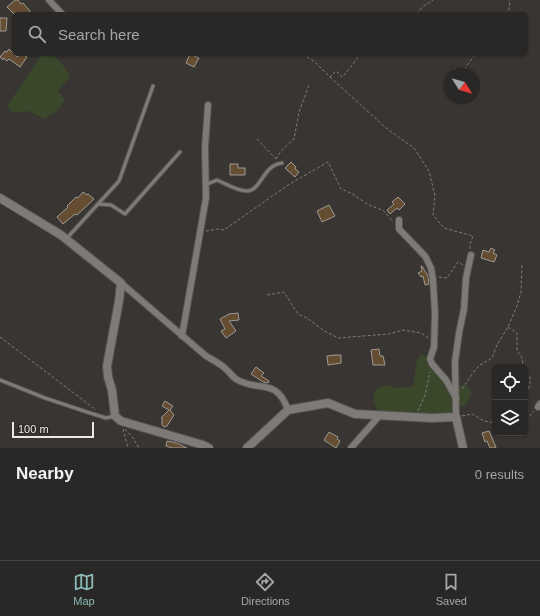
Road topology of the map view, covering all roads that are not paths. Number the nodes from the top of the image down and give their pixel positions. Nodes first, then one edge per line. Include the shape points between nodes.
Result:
1 (49, 0) edge
2 (60, 12) edge
3 (153, 86) dead end
4 (208, 105) dead end
5 (180, 152) dead end
6 (280, 163) road end
7 (206, 185) junction
8 (0, 198) edge
9 (98, 204) junction
10 (399, 220) dead end
11 (66, 239) junction
12 (470, 255) road end
13 (121, 283) junction
14 (182, 336) junction
15 (0, 380) edge
16 (456, 398) junction
17 (288, 410) junction
18 (380, 415) junction
19 (110, 417) junction
20 (456, 417) junction
21 (209, 448) edge
22 (247, 448) edge
23 (351, 448) edge
24 (463, 448) edge

1 - 2 street
3 - 9 lane via 119,181
4 - 7 street
5 - 9 lane via 126,214 112,205
6 - 7 lane via 269,168 252,190 246,191 217,180
7 - 14 street via 206,198
8 - 11 street
9 - 11 lane
10 - 16 street via 399,229 425,256 431,268 435,314 434,347 430,359
11 - 13 street
12 - 16 street via 455,362
13 - 14 street
13 - 19 street via 107,366 112,390
14 - 17 street via 236,379 272,388 284,399
15 - 19 lane via 45,398
16 - 20 street
17 - 18 street via 328,403 355,414
17 - 22 street
18 - 20 street
18 - 23 street
19 - 21 street
20 - 24 street

